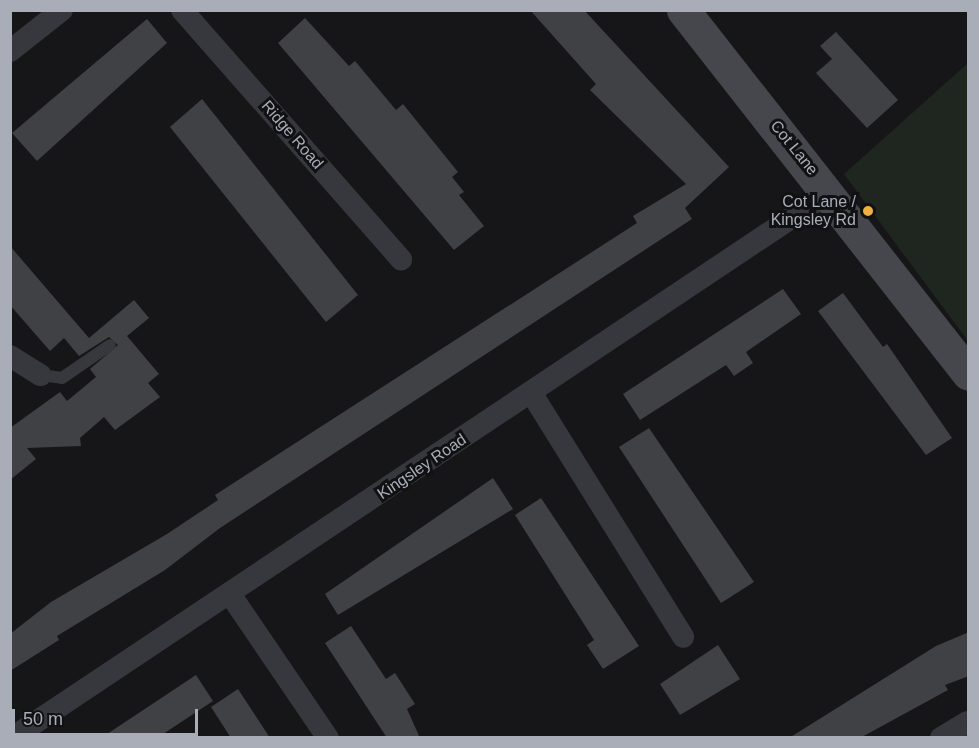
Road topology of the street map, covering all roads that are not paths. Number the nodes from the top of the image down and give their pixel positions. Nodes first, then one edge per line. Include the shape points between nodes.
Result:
1 (62, 10) edge
2 (182, 10) edge
3 (683, 10) edge
4 (10, 51) edge
5 (830, 192) junction
6 (401, 259) dead end
7 (110, 345) dead end
8 (10, 356) edge
9 (969, 373) edge
10 (40, 375) joint
11 (532, 394) junction
12 (230, 594) junction
13 (683, 637) dead end
14 (969, 722) edge
15 (12, 738) edge
16 (328, 738) edge
17 (941, 738) edge

1 - 4 street
2 - 6 street, Ridge Road
3 - 5 street, Cot Lane
5 - 9 street, Cot Lane
5 - 11 street, Kingsley Road
7 - 10 lane via 62,378
8 - 10 street
11 - 12 street, Kingsley Road
11 - 13 street
12 - 15 street, Kingsley Road
12 - 16 street
14 - 17 street

